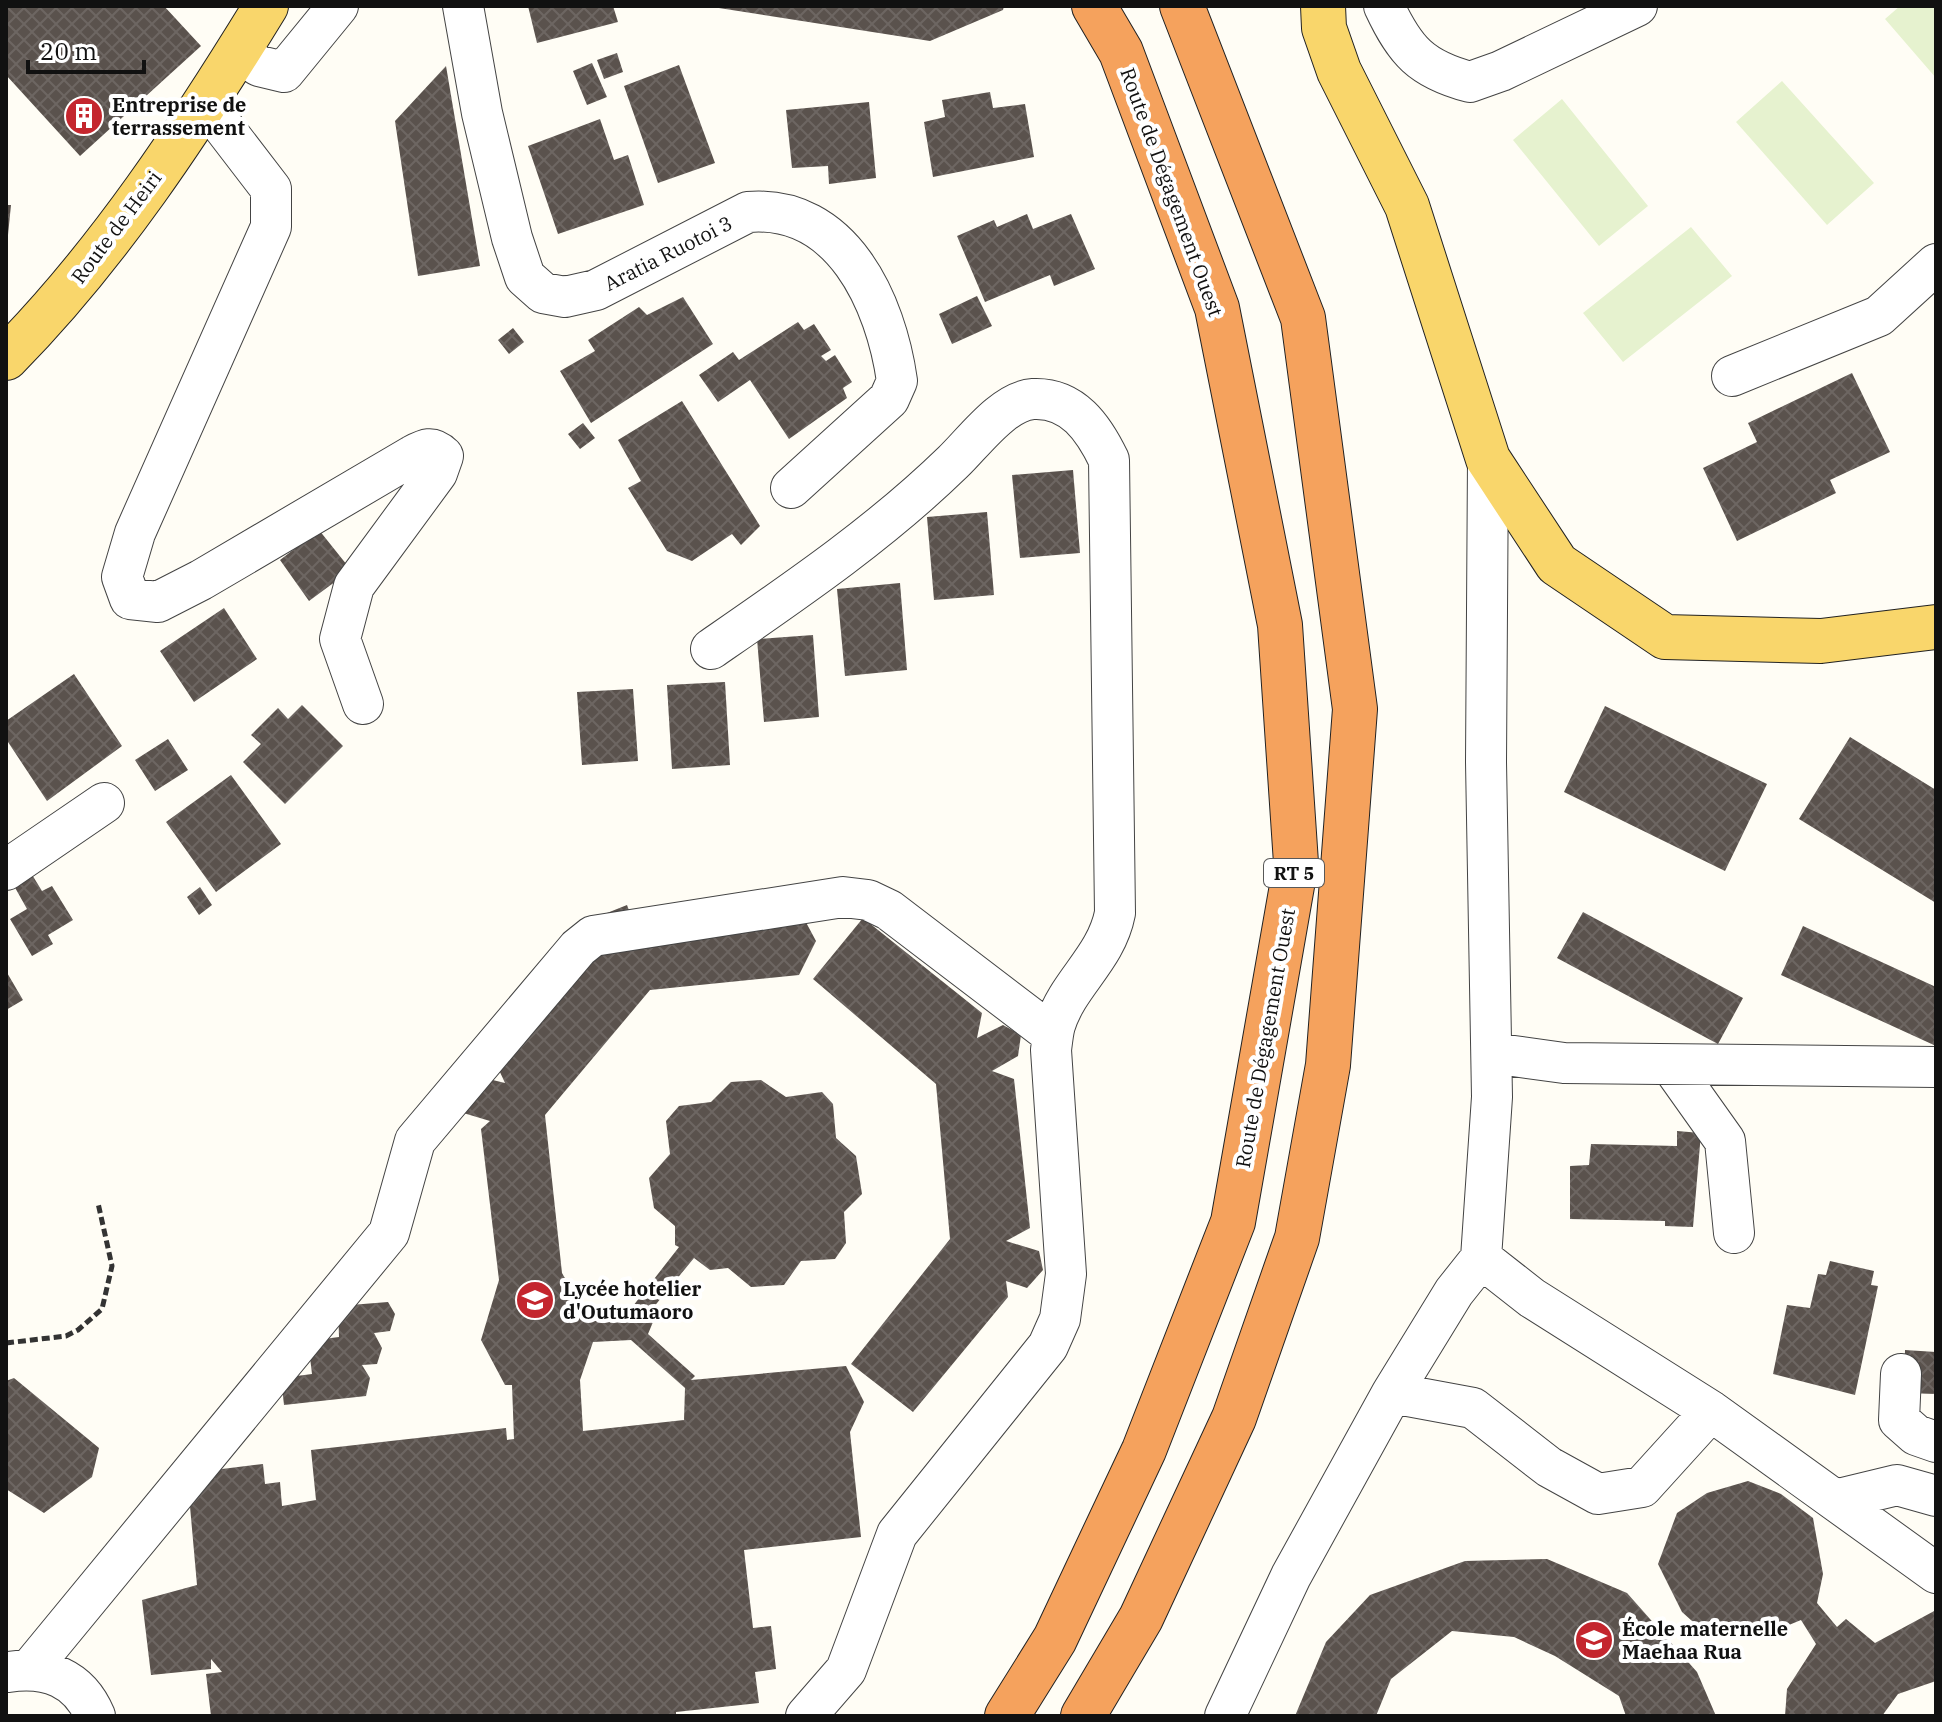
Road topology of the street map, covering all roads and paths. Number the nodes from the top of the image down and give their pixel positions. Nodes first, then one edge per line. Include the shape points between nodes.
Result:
1 (237, 6) edge
2 (266, 6) edge
3 (338, 6) edge
4 (463, 6) edge
5 (1094, 6) edge
6 (1182, 6) edge
7 (1323, 6) edge
8 (1384, 6) edge
9 (1637, 6) edge
10 (222, 76) junction
11 (1936, 264) edge
12 (6, 358) edge
13 (1732, 376) dead end
14 (1488, 459) junction
15 (791, 488) dead end
16 (1936, 627) edge
17 (711, 649) dead end
18 (363, 704) dead end
19 (104, 803) dead end
20 (6, 870) edge
21 (1053, 1035) junction
22 (1492, 1053) junction
23 (1671, 1065) junction
24 (1936, 1067) edge
25 (98, 1203) dead end
26 (1734, 1233) dead end
27 (1481, 1258) junction
28 (6, 1343) edge
29 (1901, 1374) dead end
30 (1392, 1393) junction
31 (1711, 1411) junction
32 (1936, 1442) edge
33 (1936, 1496) edge
34 (1835, 1500) junction
35 (1936, 1573) edge
36 (18, 1671) edge
37 (95, 1716) edge
38 (806, 1716) edge
39 (1007, 1716) edge
40 (1083, 1716) edge
41 (1225, 1716) edge

1 - 10 street
2 - 10 main road, Route de Heiri
3 - 10 street via 284,72 259,66
4 - 15 street, Aratia Ruotoi 3 via 512,238 525,277 543,293 565,297 596,290 748,212 787,214 824,231 858,270 874,298 897,381 889,399
5 - 39 highway, Route de Dégagement Ouest / RT 5 via 1121,52 1217,308 1280,625 1296,863 1233,1222 1137,1463 1055,1639
6 - 40 highway, RT 5 via 1303,318 1355,709 1328,1065 1297,1238 1234,1418 1141,1618
7 - 14 main road via 1324,28 1339,71 1407,206
8 - 9 street via 1399,38 1422,63 1470,82
10 - 12 main road, Route de Heiri via 55,308
10 - 18 street via 271,189 271,227 135,533 122,577 130,599 158,602 412,456 436,449 443,456 437,473 354,586 340,639
11 - 13 street via 1879,316
14 - 16 main road via 1557,564 1662,636 1821,641
14 - 22 street via 1486,762
17 - 21 street via 824,572 917,497 1007,410 1032,399 1045,401 1070,407 1094,429 1109,460 1115,913 1111,934 1062,1010
19 - 20 street
21 - 36 street via 889,910 868,900 843,897 593,936 415,1141 389,1233
21 - 38 street via 1066,1274 1060,1319 1048,1346 897,1534 846,1670
22 - 23 street via 1564,1063
22 - 27 street
23 - 24 street
23 - 26 street via 1725,1141
25 - 28 path via 112,1266 102,1309 66,1336
27 - 30 street
27 - 31 street via 1532,1298
29 - 32 street via 1899,1420 1916,1435
30 - 31 street via 1473,1408 1549,1467 1598,1494 1642,1487
30 - 41 street via 1291,1576
31 - 34 street
33 - 34 street via 1897,1485
34 - 35 street
36 - 37 street via 57,1674 80,1690

